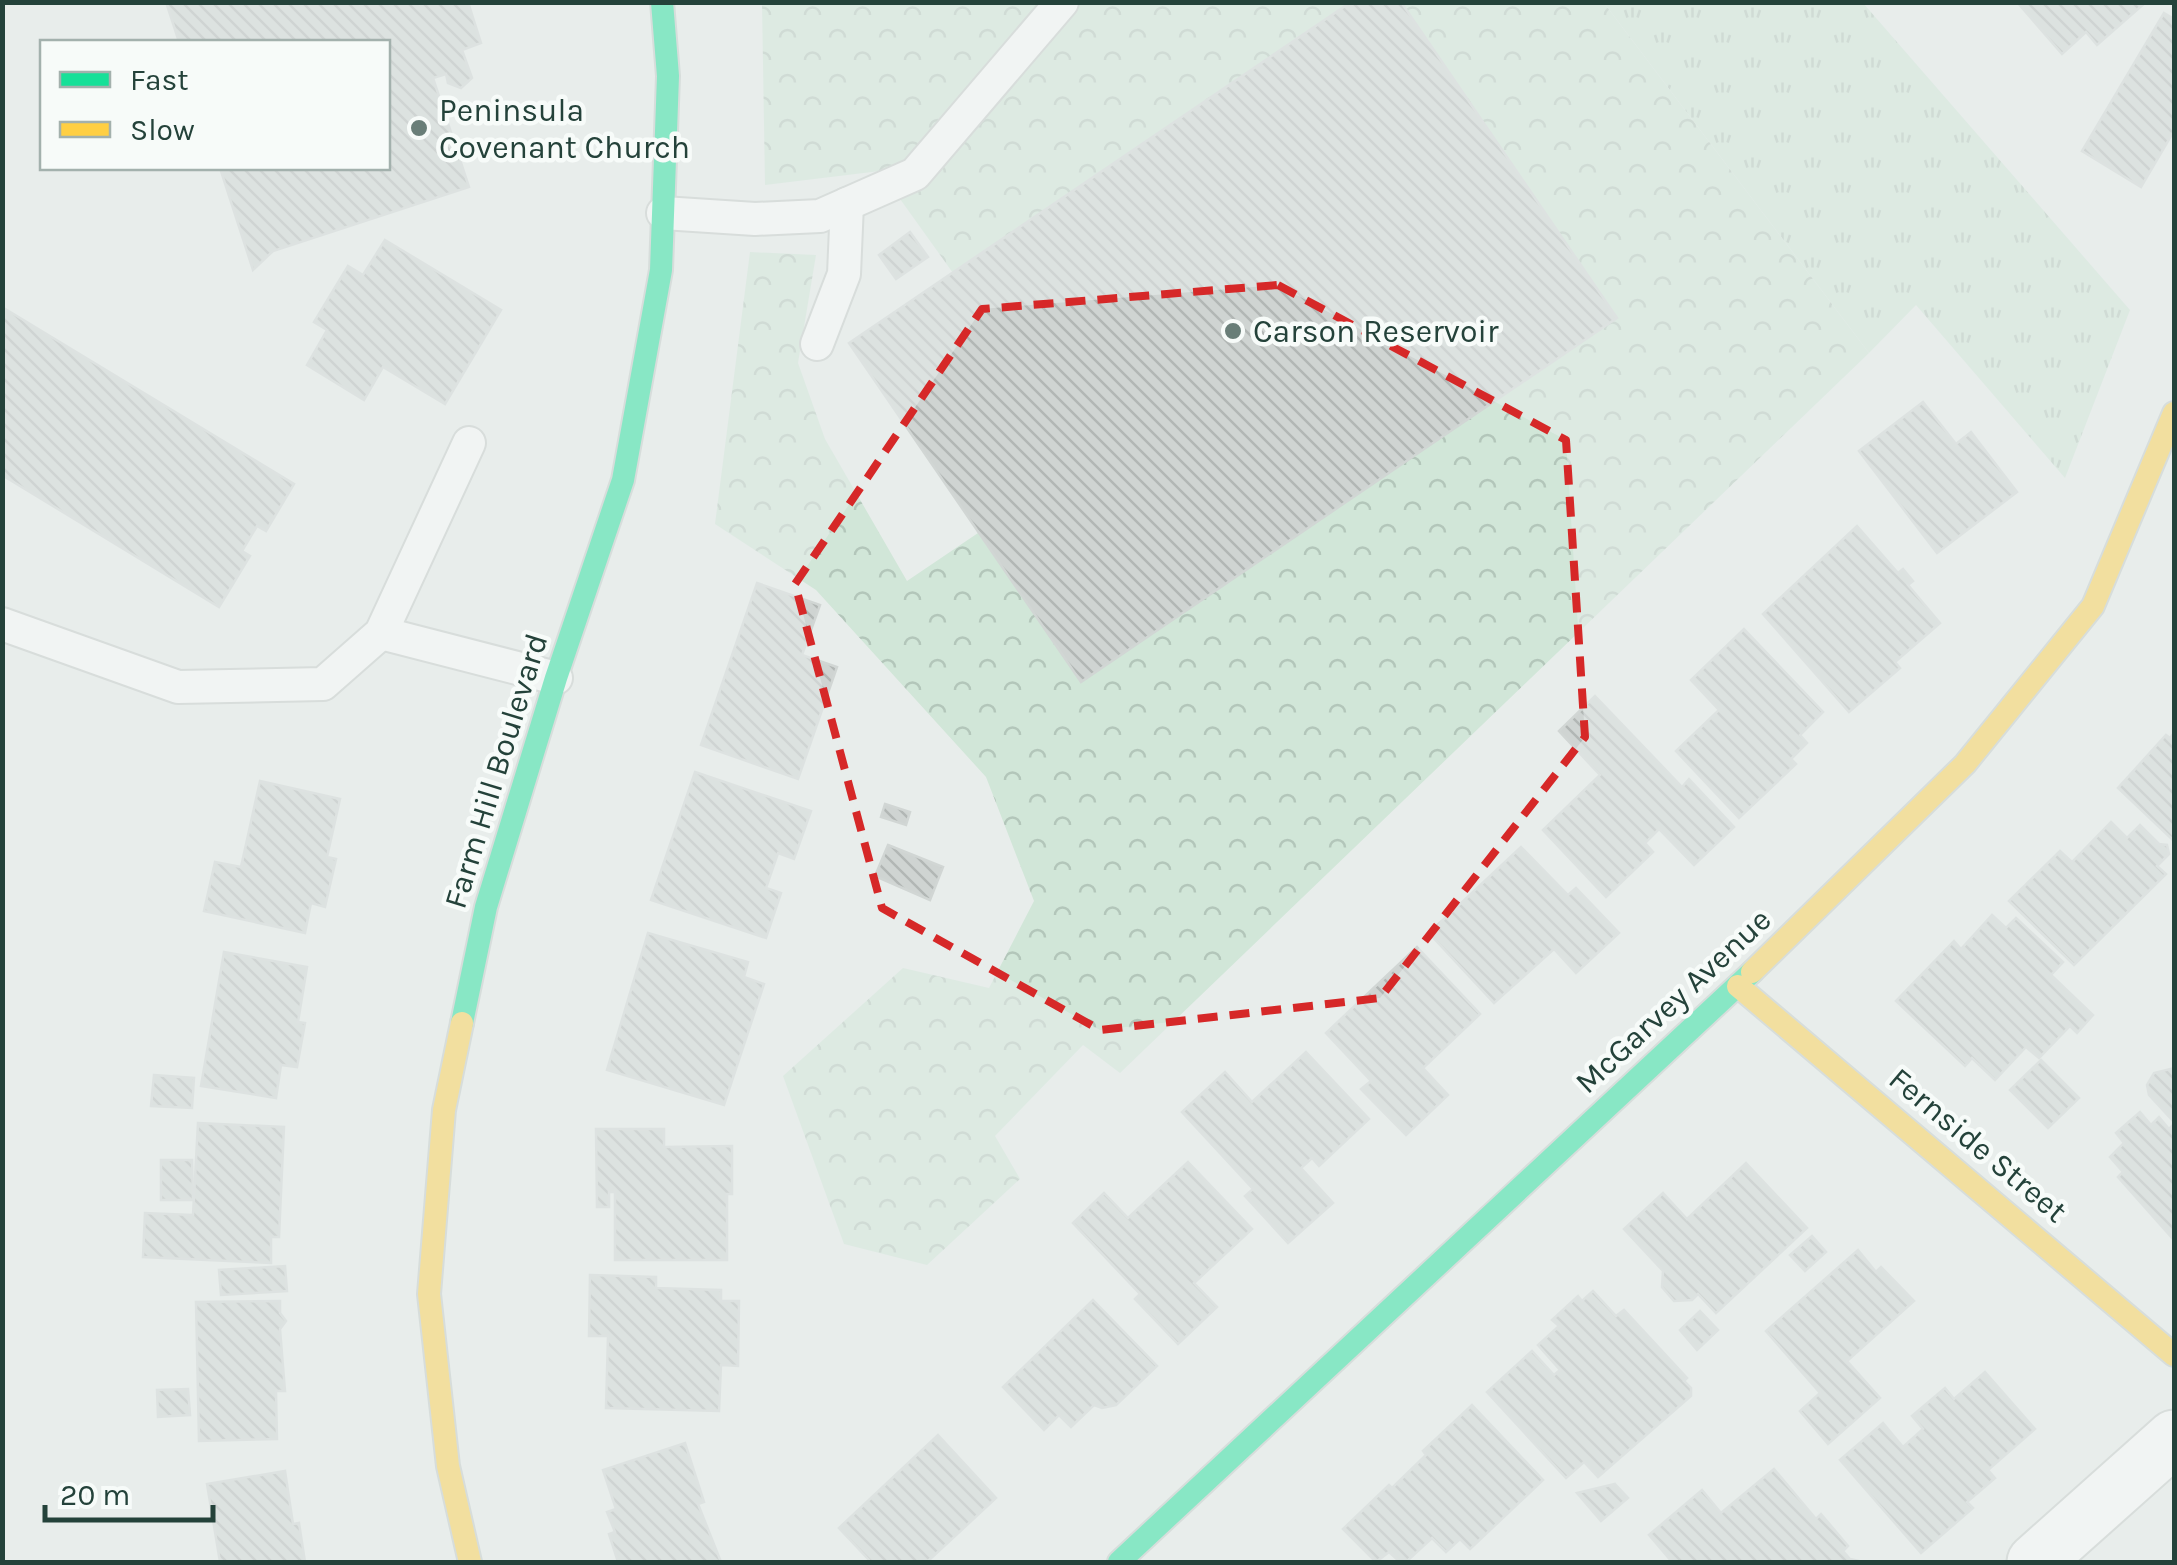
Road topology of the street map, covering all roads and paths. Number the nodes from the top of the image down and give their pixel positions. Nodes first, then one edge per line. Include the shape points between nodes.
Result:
1 (662, 2) edge
2 (1062, 2) edge
3 (847, 204) junction
4 (663, 213) junction
5 (817, 344) dead end
6 (2174, 413) edge
7 (469, 443) dead end
8 (2, 624) edge
9 (381, 634) junction
10 (556, 678) junction
11 (1738, 986) junction
12 (2174, 1354) edge
13 (2174, 1438) edge
14 (470, 1562) edge
15 (1118, 1562) edge
16 (2035, 1562) edge

1 - 4 street, Farm Hill Boulevard via 668,76
2 - 3 lane via 915,174
3 - 4 lane via 820,216
3 - 5 lane via 844,274
4 - 10 street, Farm Hill Boulevard via 661,270 623,480
6 - 11 street, McGarvey Avenue via 2093,606 1965,764
7 - 9 lane
8 - 9 lane via 178,687 323,684
9 - 10 lane
10 - 14 street, Farm Hill Boulevard via 486,907 444,1110 429,1294 448,1466
11 - 12 street, Fernside Street
11 - 15 street, McGarvey Avenue
13 - 16 street

